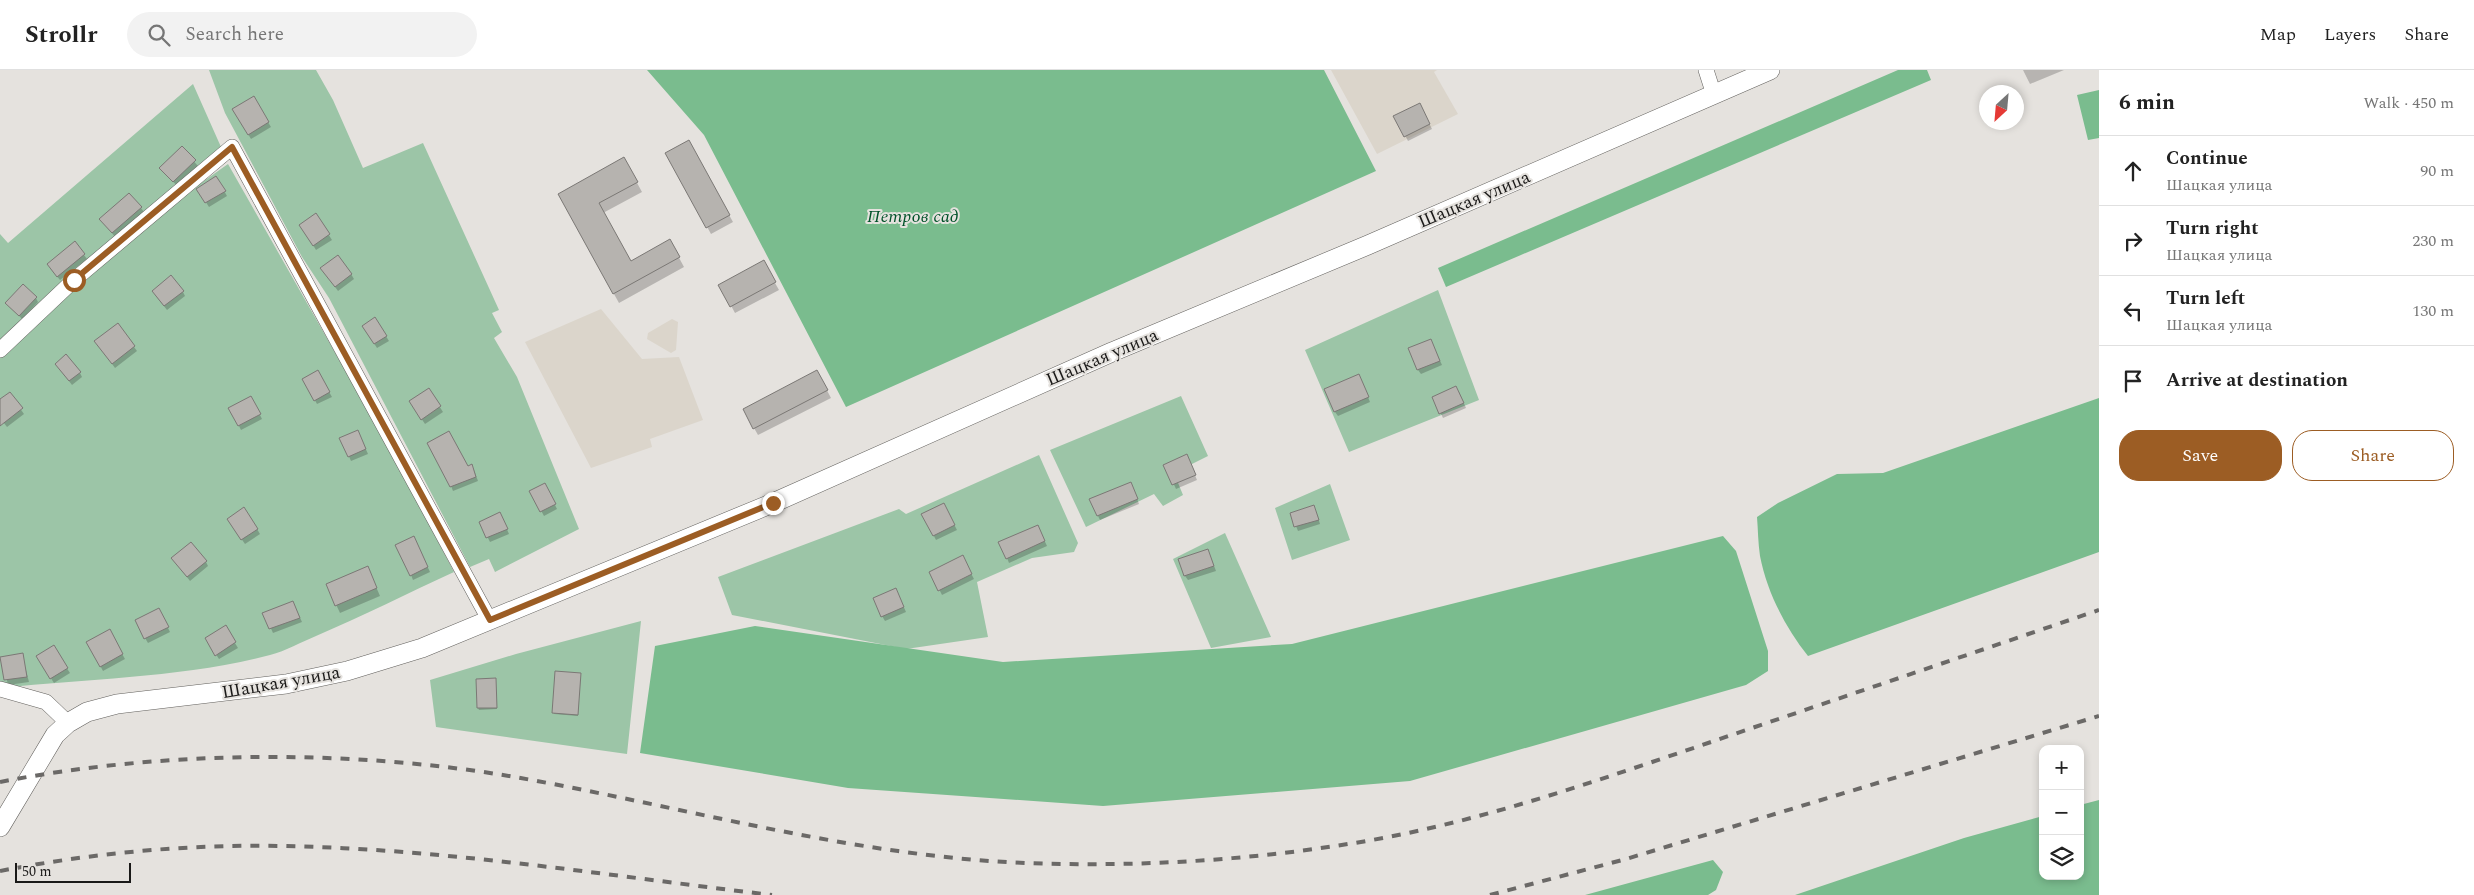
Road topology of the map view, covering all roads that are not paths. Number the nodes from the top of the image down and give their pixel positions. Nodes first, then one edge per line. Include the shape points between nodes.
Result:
1 (1706, 70) edge
2 (1770, 70) edge
3 (1714, 95) junction
4 (0, 350) edge
5 (490, 620) junction
6 (0, 690) edge
7 (68, 723) junction
8 (0, 827) edge

1 - 3 street
2 - 3 main road, Шацкая улица
3 - 5 main road, Шацкая улица via 1112,352 773,503
4 - 5 street via 74,280 232,147
5 - 7 main road, Шацкая улица via 422,648 347,671 269,686 117,704 87,712
6 - 7 street via 46,702
7 - 8 main road, Шацкая улица via 41,755

